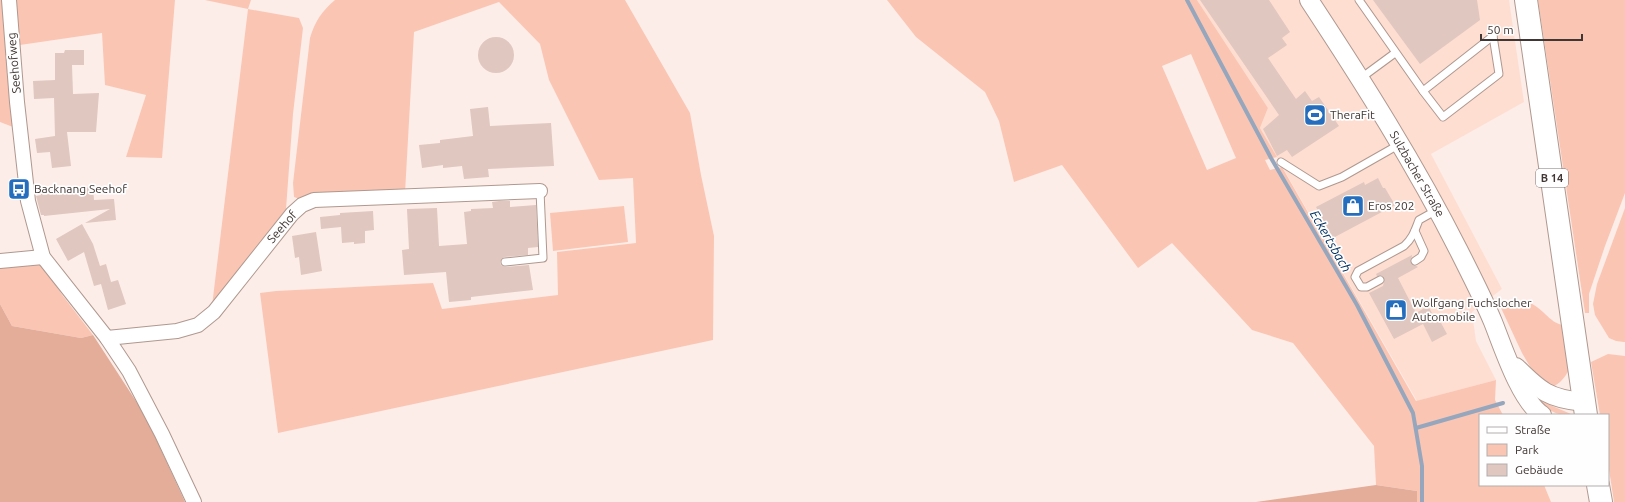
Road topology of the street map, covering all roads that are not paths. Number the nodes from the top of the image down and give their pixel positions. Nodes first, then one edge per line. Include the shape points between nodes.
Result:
1 (9, 0) edge
2 (1309, 0) edge
3 (1359, 0) edge
4 (1526, 0) edge
5 (1395, 53) dead end
6 (1360, 78) junction
7 (1423, 91) junction
8 (1400, 144) junction
9 (1281, 162) dead end
10 (540, 191) joint
11 (1438, 209) junction
12 (1415, 231) junction
13 (43, 256) junction
14 (0, 261) edge
15 (1415, 261) dead end
16 (505, 262) dead end
17 (1380, 280) dead end
18 (107, 338) junction
19 (1508, 357) junction
20 (1585, 409) edge
21 (1537, 413) edge
22 (1598, 486) edge
23 (194, 502) edge
24 (1601, 502) edge

1 - 13 street, Seehofweg via 28,201
2 - 6 street, Sulzbacher Straße
3 - 7 lane
4 - 20 main road, B 14
5 - 6 lane
6 - 8 street, Sulzbacher Straße
7 - 7 lane via 1443,117 1498,74 1493,36
8 - 9 lane via 1342,178 1319,186
8 - 11 street, Sulzbacher Straße
10 - 16 lane via 543,258
10 - 18 street, Seehof via 314,200 302,205 292,214 214,312 198,325 177,331
11 - 12 lane via 1419,220
11 - 19 street, Sulzbacher Straße via 1487,307
12 - 15 lane via 1424,251
12 - 17 lane via 1404,246 1358,271 1356,277 1361,287 1367,287
13 - 14 street
13 - 18 street
18 - 23 street via 129,371 160,428
19 - 20 street via 1543,392
19 - 21 street, Sulzbacher Straße
22 - 24 main road

